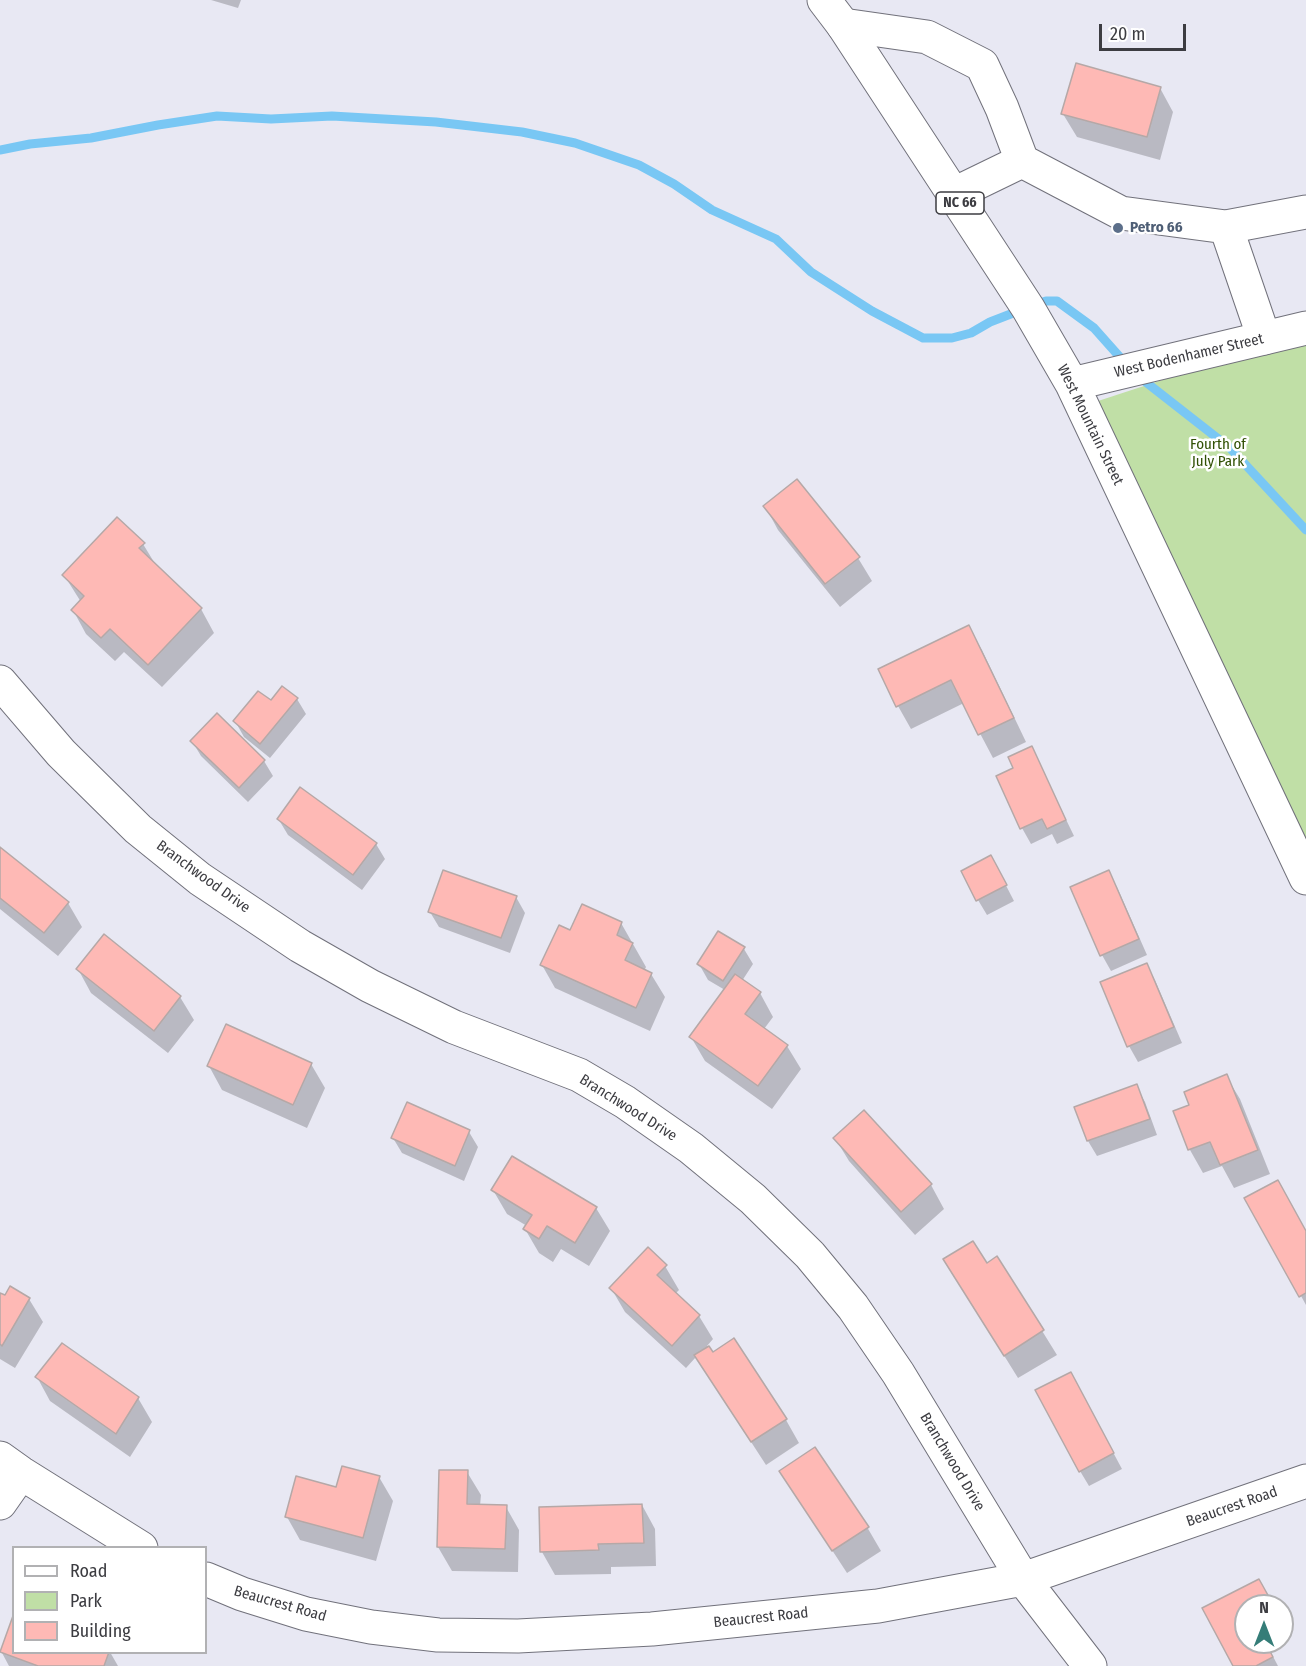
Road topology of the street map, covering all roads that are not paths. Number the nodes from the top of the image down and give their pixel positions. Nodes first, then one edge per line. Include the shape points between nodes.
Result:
1 (833, 12) edge
2 (1022, 161) junction
3 (954, 194) junction
4 (1306, 212) edge
5 (1226, 227) junction
6 (1306, 328) edge
7 (1264, 338) junction
8 (1072, 384) junction
9 (0, 682) edge
10 (1306, 878) edge
11 (11, 1466) edge
12 (1306, 1481) edge
13 (0, 1503) edge
14 (138, 1546) edge
15 (207, 1579) edge
16 (1023, 1579) junction
17 (1090, 1666) edge

1 - 2 street via 927,37 982,65
1 - 3 street, West Mountain Street / NC 66
2 - 3 street
2 - 5 street via 1121,213
3 - 8 street, West Mountain Street / NC 66
4 - 5 street
5 - 7 street
6 - 7 street, West Bodenhamer Street
7 - 8 street, West Bodenhamer Street
8 - 10 street, West Mountain Street
9 - 16 street, Branchwood Drive via 61,753 138,829 200,879 300,946 370,986 454,1027 579,1076 691,1148 753,1199 810,1255 853,1307 898,1373
11 - 13 street
11 - 14 street
12 - 16 street, Beaucrest Road
15 - 16 street, Beaucrest Road via 306,1614 371,1627 438,1635 518,1636 652,1629 878,1606
16 - 17 street, Branchwood Drive

